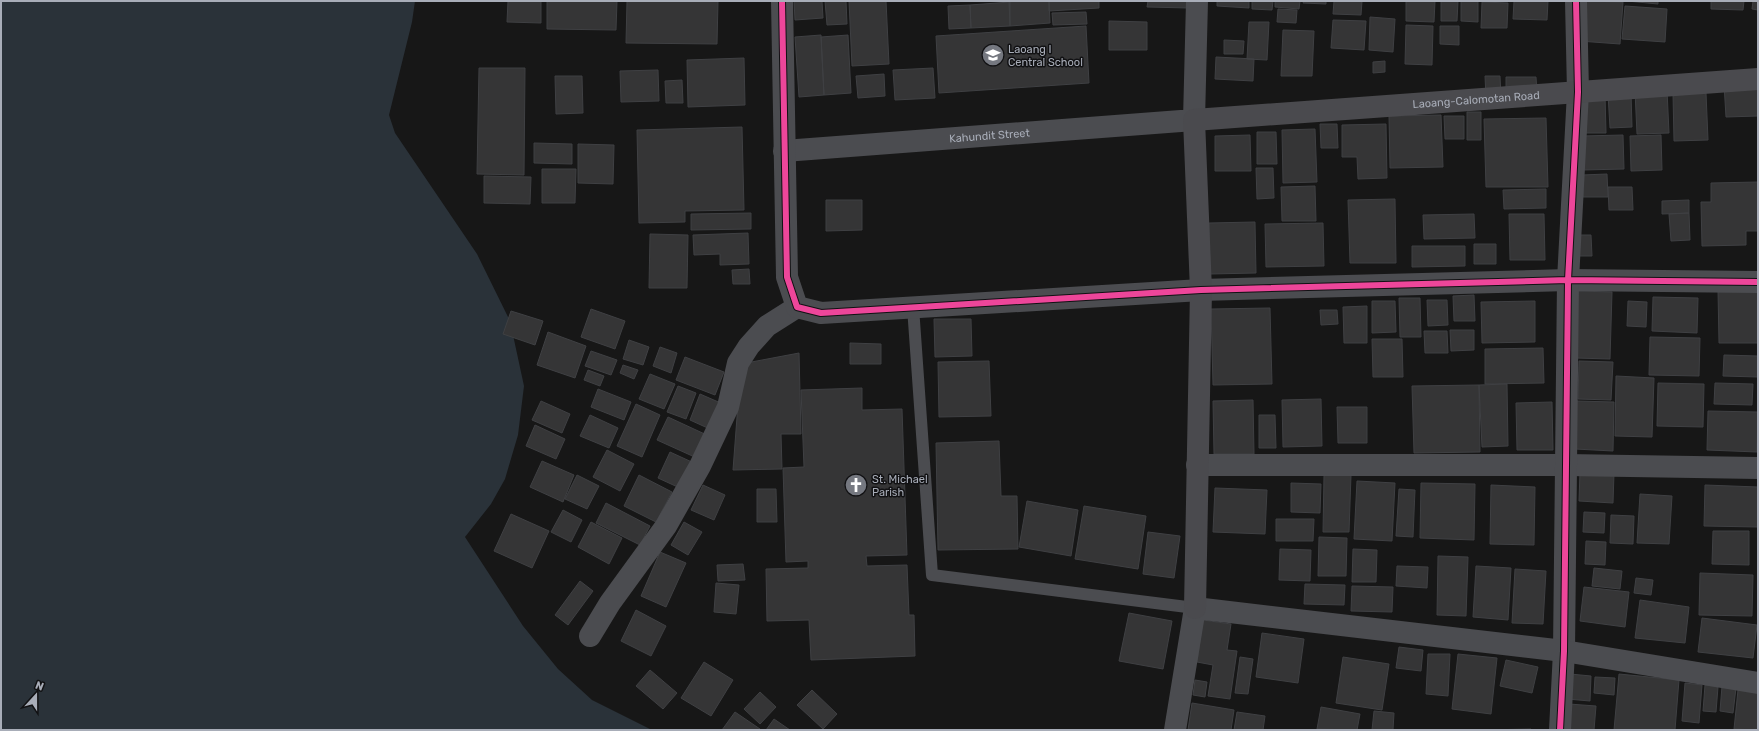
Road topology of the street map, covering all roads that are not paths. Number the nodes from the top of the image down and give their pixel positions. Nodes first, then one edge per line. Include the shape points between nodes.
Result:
1 (782, 1) edge
2 (1197, 1) edge
3 (1576, 1) edge
4 (1758, 79) edge
5 (1578, 92) junction
6 (1194, 120) junction
7 (784, 151) junction
8 (1568, 280) junction
9 (1758, 282) edge
10 (1201, 290) junction
11 (797, 307) junction
12 (913, 307) junction
13 (1197, 465) junction
14 (1566, 465) junction
15 (1758, 468) edge
16 (1195, 608) junction
17 (590, 636) dead end
18 (1564, 651) junction
19 (1758, 684) edge
20 (1175, 730) edge
21 (1560, 730) edge

1 - 7 street
2 - 6 street
3 - 5 street
4 - 5 main road, Laoang-Calomotan Road
5 - 6 main road, Laoang-Calomotan Road
5 - 8 street
6 - 7 street, Kahundit Street
6 - 10 main road
7 - 11 street via 787,277
8 - 9 street
8 - 10 street
8 - 14 street
10 - 12 street
10 - 13 main road
11 - 12 street via 821,313
11 - 17 street via 767,326 738,363 728,407 700,466 666,526 610,603
12 - 16 lane via 932,575
13 - 14 street
13 - 16 main road
14 - 15 street
14 - 18 street
16 - 18 street
16 - 20 street
18 - 19 street
18 - 21 street

